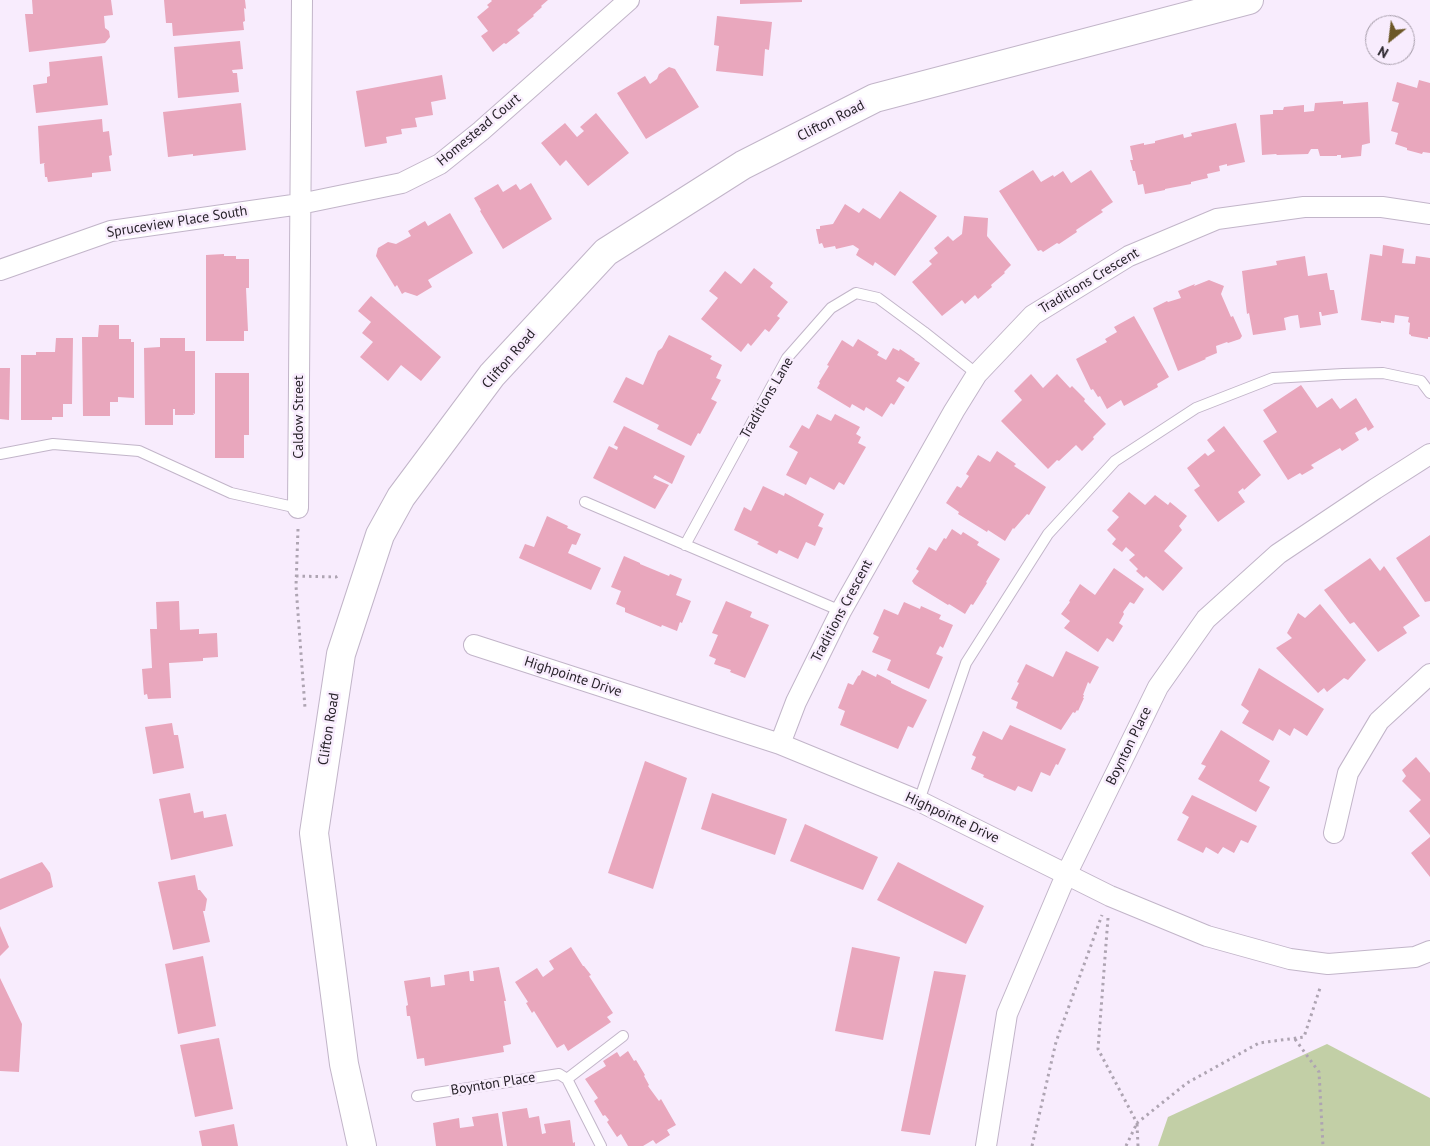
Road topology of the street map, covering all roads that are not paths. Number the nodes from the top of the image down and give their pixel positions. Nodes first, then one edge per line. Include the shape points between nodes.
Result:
1 (302, 0) edge
2 (629, 0) edge
3 (1249, 0) edge
4 (300, 204) junction
5 (1430, 214) edge
6 (0, 267) edge
7 (977, 374) junction
8 (1430, 393) edge
9 (0, 454) edge
10 (1430, 454) edge
11 (585, 502) dead end
12 (298, 508) joint
13 (685, 545) junction
14 (842, 610) junction
15 (474, 645) dead end
16 (1430, 674) edge
17 (780, 744) junction
18 (919, 801) junction
19 (1334, 833) dead end
20 (1066, 875) junction
21 (1430, 951) edge
22 (623, 1036) dead end
23 (568, 1079) junction
24 (418, 1096) dead end
25 (362, 1146) edge
26 (601, 1146) edge
27 (986, 1146) edge

1 - 4 street, Caldow Street
2 - 4 street, Homestead Court via 440,164 402,183
3 - 25 main road, Clifton Road via 875,98 743,165 606,252 492,375 401,497 380,535 341,654 314,833 344,1064
4 - 6 street, Spruceview Place South via 110,230
4 - 12 street, Caldow Street
5 - 7 street, Traditions Crescent via 1382,207 1304,207 1217,219 1128,256 1034,314
7 - 13 lane, Traditions Lane via 878,298 856,293 830,308 787,358
7 - 14 street, Traditions Crescent
8 - 18 lane via 1421,381 1383,373 1273,378 1196,408 1115,461 1048,534 966,663
9 - 12 lane via 53,444 138,451 231,493
10 - 20 street, Boynton Place via 1278,554 1206,619 1158,687
11 - 13 lane
13 - 14 lane
14 - 17 street, Traditions Crescent via 796,702
15 - 17 street, Highpointe Drive
16 - 19 street via 1379,721 1348,773
17 - 18 street, Highpointe Drive
18 - 20 street, Highpointe Drive
20 - 21 street, Highpointe Drive via 1207,936 1290,959 1328,964 1415,956
20 - 27 street, Boynton Place via 1007,1014
22 - 23 lane
23 - 24 lane, Boynton Place via 559,1074
23 - 26 lane

